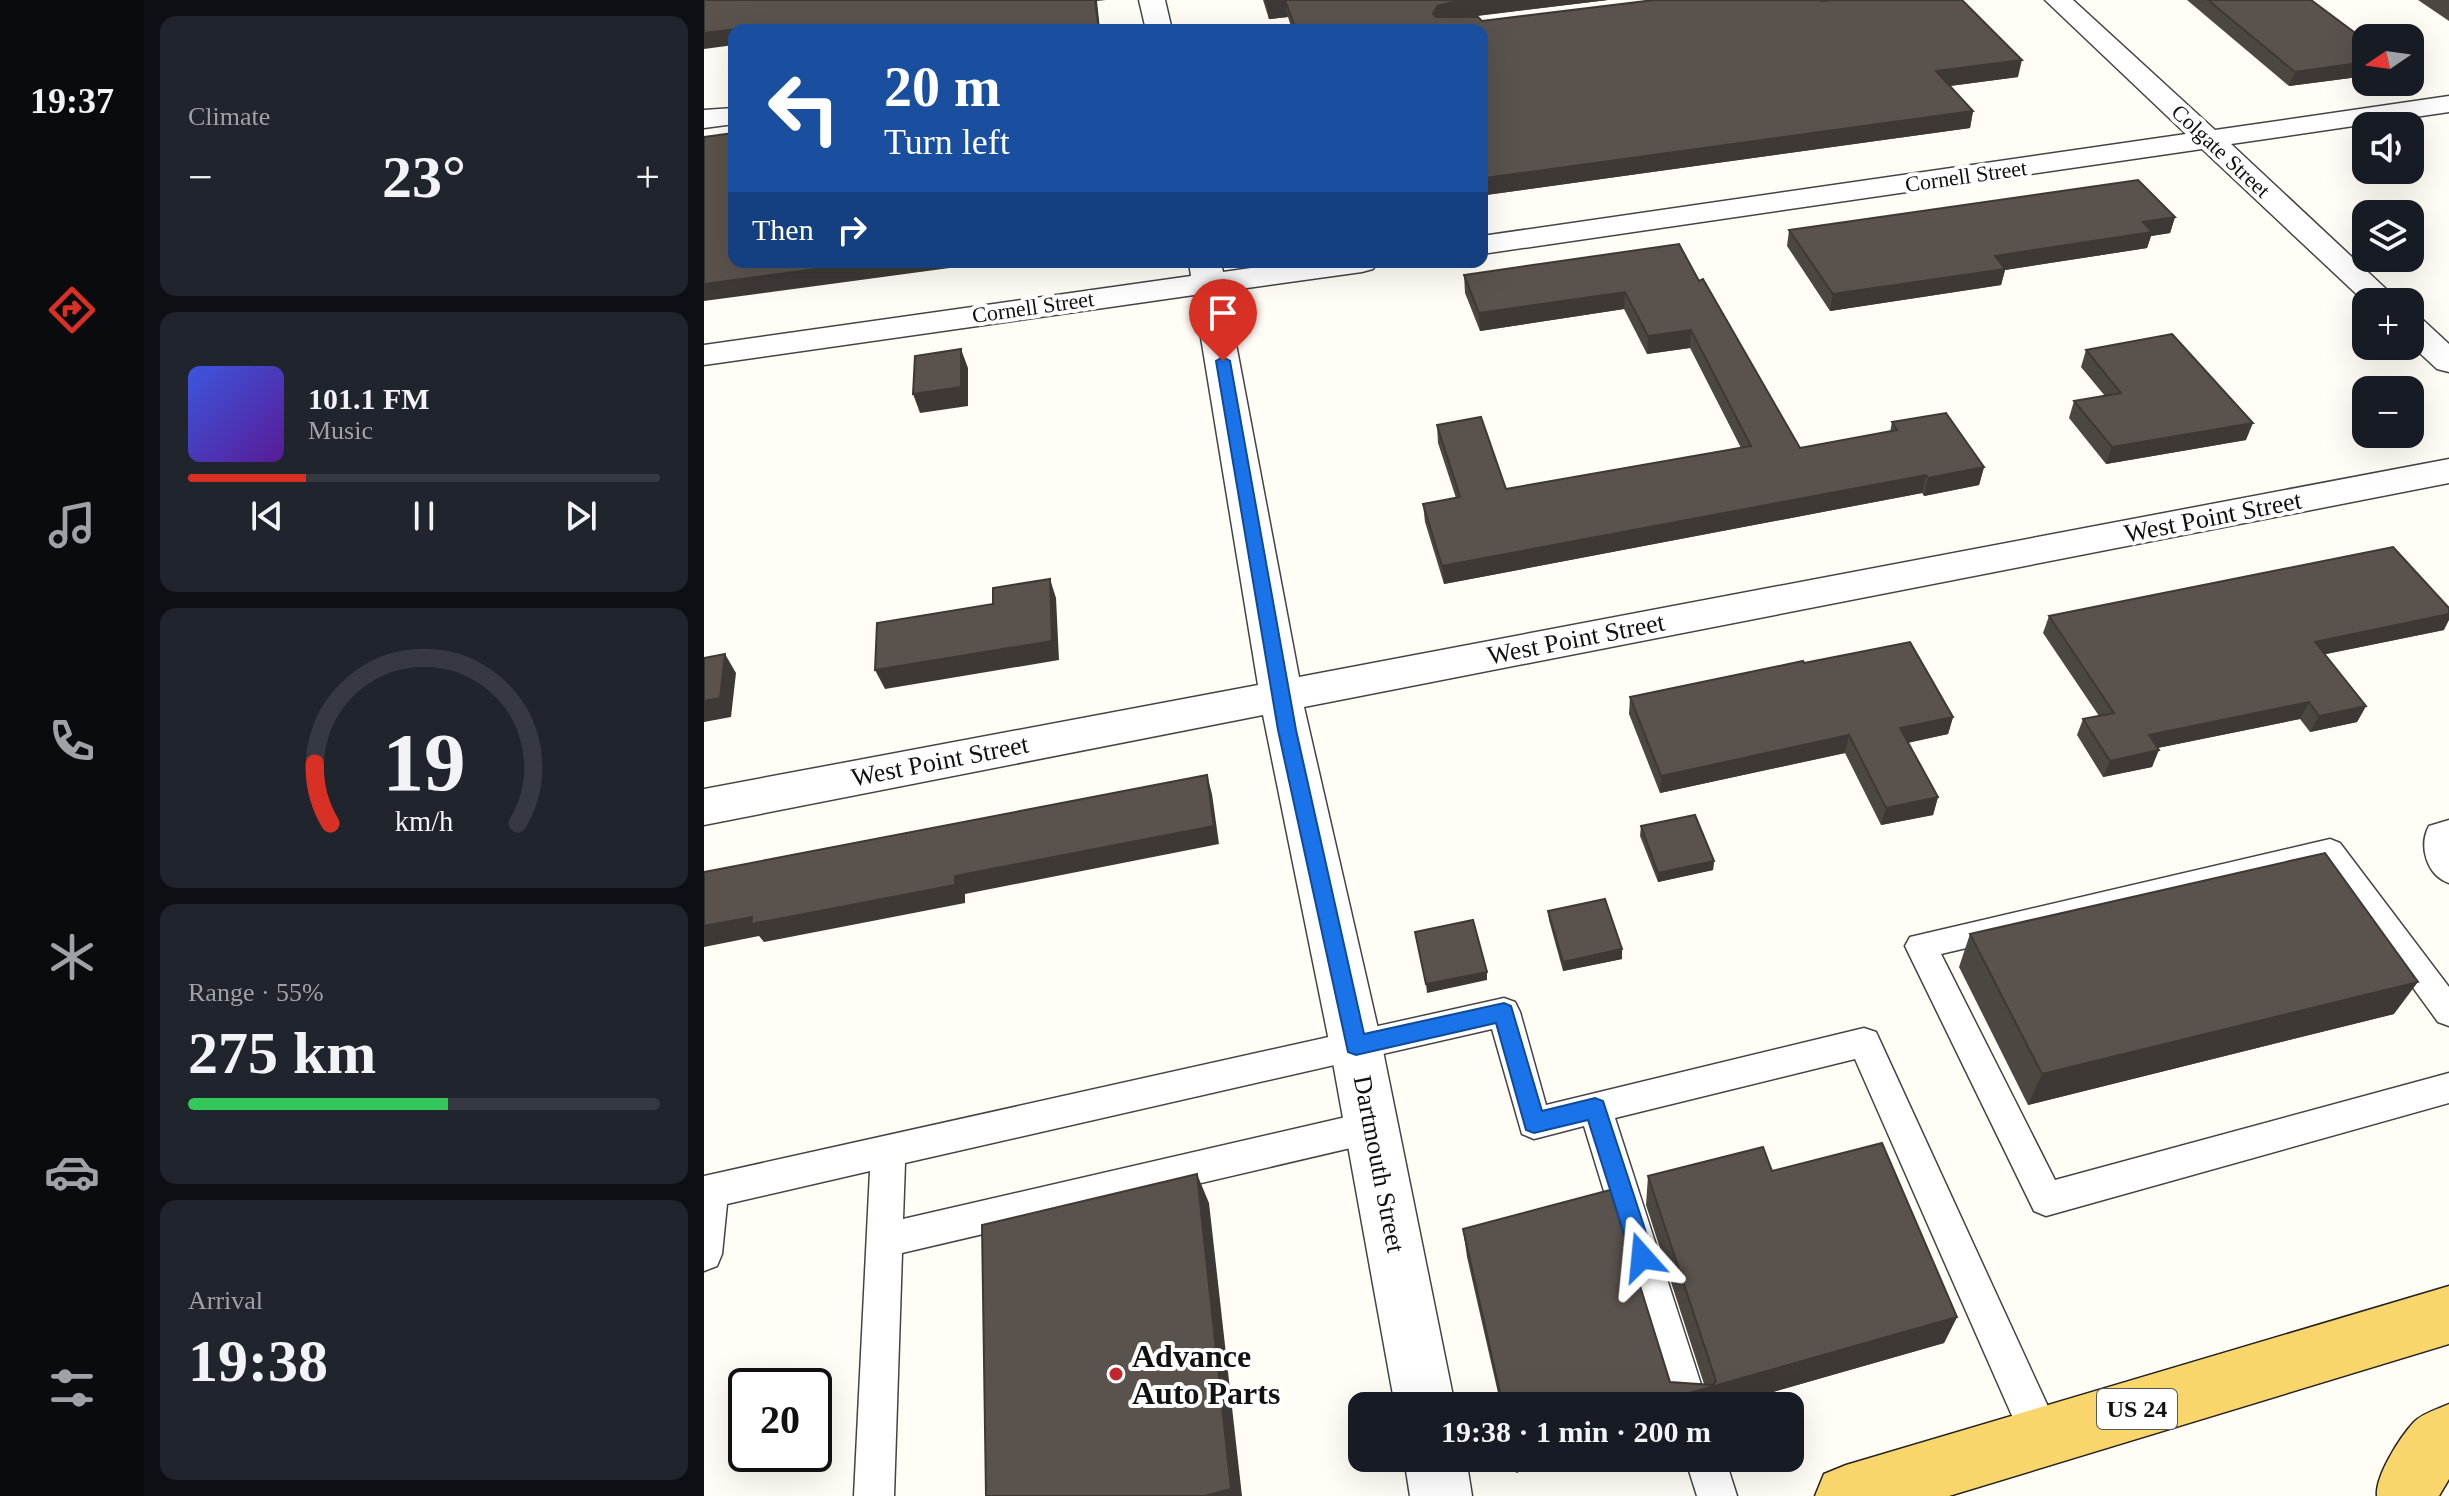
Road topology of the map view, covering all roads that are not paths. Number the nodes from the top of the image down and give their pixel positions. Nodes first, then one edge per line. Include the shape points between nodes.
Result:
1 (1152, 0) edge
2 (2058, 0) edge
3 (1158, 24) edge
4 (2449, 104) edge
5 (728, 117) edge
6 (704, 119) edge
7 (2210, 141) junction
8 (1488, 244) edge
9 (1277, 268) edge
10 (1207, 273) edge
11 (2369, 288) edge
12 (2424, 339) edge
13 (704, 355) edge
14 (2449, 362) edge
15 (2449, 471) edge
16 (1282, 696) junction
17 (704, 807) edge
18 (2449, 832) edge
19 (2449, 871) edge
20 (2449, 1012) edge
21 (1356, 1046) junction
22 (2449, 1088) edge
23 (1595, 1108) junction
24 (1372, 1127) junction
25 (888, 1150) junction
26 (708, 1192) edge
27 (885, 1240) junction
28 (704, 1254) edge
29 (2449, 1315) edge
30 (1422, 1392) edge
31 (1685, 1392) edge
32 (2449, 1435) edge
33 (2042, 1438) junction
34 (1437, 1472) edge
35 (1709, 1472) edge
36 (874, 1496) edge
37 (1441, 1496) edge
38 (1717, 1496) edge
39 (1846, 1496) edge
40 (2408, 1496) edge

1 - 3 street
2 - 7 street, Colgate Street
4 - 7 street, Cornell Street
5 - 6 street
7 - 8 street, Cornell Street
7 - 11 street, Colgate Street
9 - 10 street, Cornell Street
10 - 13 street, Cornell Street
10 - 16 street, Dartmouth Street
12 - 14 street
15 - 16 street, West Point Street
16 - 17 street, West Point Street
16 - 21 street, Dartmouth Street
18 - 19 lane via 2439,834 2441,861
20 - 22 lane via 2330,851 1921,946 2046,1199
21 - 23 lane via 1504,1012 1534,1123
21 - 24 street, Dartmouth Street
21 - 25 lane
23 - 31 lane
23 - 33 lane via 1864,1042
24 - 27 lane
24 - 30 street, Dartmouth Street
25 - 26 lane
25 - 27 lane
26 - 28 lane
27 - 36 lane
29 - 33 main road, US 24
32 - 40 main road via 2421,1466 2407,1487
33 - 39 main road, US 24
34 - 37 street
35 - 38 lane

